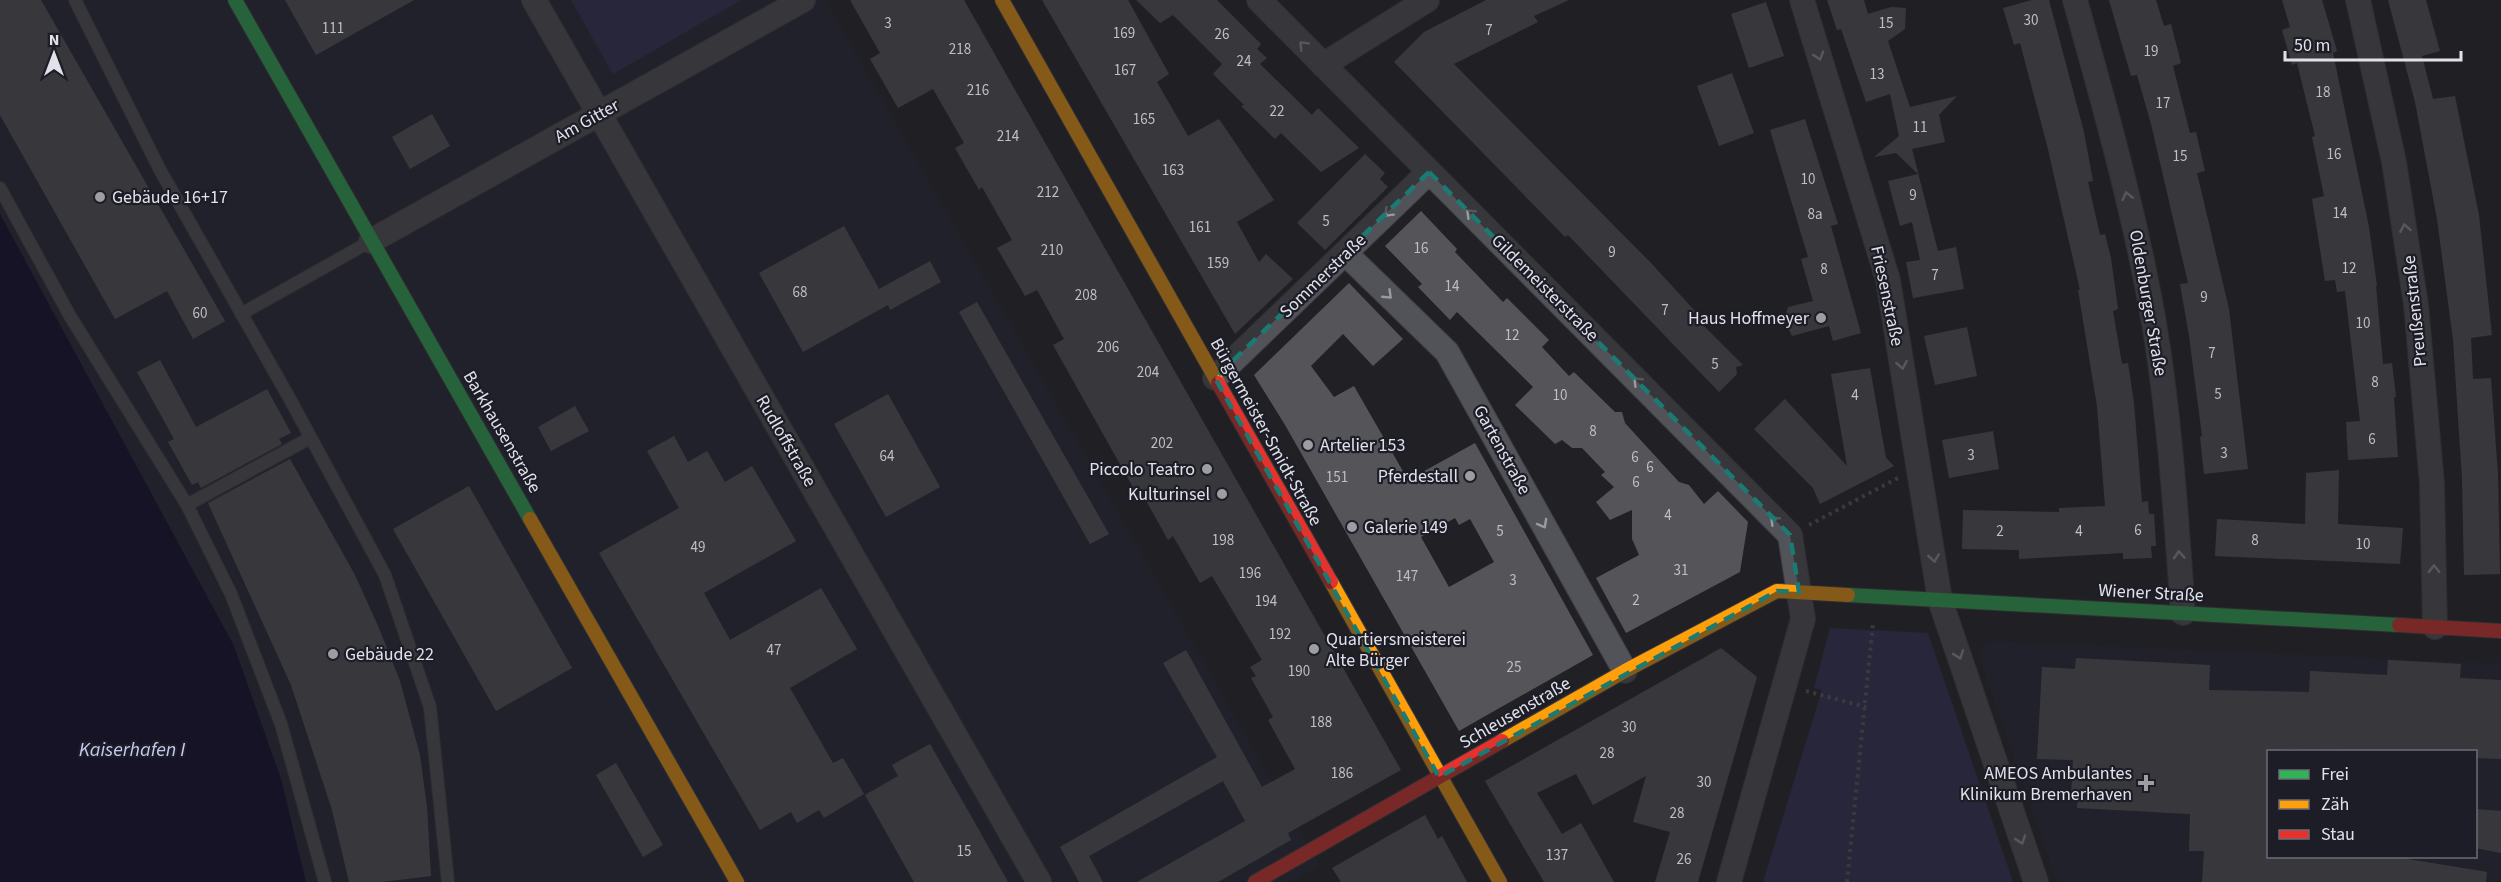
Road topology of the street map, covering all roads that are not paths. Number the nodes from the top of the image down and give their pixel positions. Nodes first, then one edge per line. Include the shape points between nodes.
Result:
1 (75, 0) edge
2 (235, 0) edge
3 (534, 0) edge
4 (803, 0) edge
5 (1002, 0) edge
6 (1259, 0) edge
7 (1427, 0) edge
8 (1802, 0) edge
9 (2075, 0) edge
10 (2358, 0) edge
11 (1323, 65) junction
12 (600, 114) junction
13 (1429, 171) junction
14 (0, 188) edge
15 (371, 241) junction
16 (1346, 254) junction
17 (241, 314) junction
18 (1215, 378) junction
19 (310, 438) junction
20 (187, 505) junction
21 (1799, 592) junction
22 (1940, 600) junction
23 (2183, 613) junction
24 (2435, 627) junction
25 (2501, 631) edge
26 (1625, 671) junction
27 (1439, 777) junction
28 (325, 882) edge
29 (448, 882) edge
30 (737, 882) edge
31 (1039, 882) edge
32 (1255, 882) edge
33 (1500, 882) edge
34 (1729, 882) edge
35 (2036, 882) edge

1 - 17 lane via 160,170
2 - 15 street, Barkhausenstraße
3 - 12 street, Rudloffstraße
4 - 12 street, Am Gitter
5 - 18 street, Bürgermeister-Smidt-Straße
11 -> 6 street, Gildemeisterstraße
7 - 11 street
8 -> 22 street, Friesenstraße via 1887,280
23 -> 9 street, Oldenburger Straße via 2173,464 2154,324 2109,121
24 -> 10 street, Preußenstraße via 2432,484 2416,305 2394,162
11 - 13 street, Gildemeisterstraße
12 - 15 street, Am Gitter
12 - 31 street, Rudloffstraße
13 -> 16 street, Sommerstraße
21 -> 13 street, Gildemeisterstraße via 1790,535
14 - 20 lane via 70,316
15 - 17 lane
15 - 30 street, Barkhausenstraße
16 - 18 street, Sommerstraße
16 -> 26 street, Gartenstraße via 1447,352
17 - 19 lane
18 - 27 street, Bürgermeister-Smidt-Straße
19 - 20 lane
19 - 29 lane via 386,575 430,707
20 - 28 lane via 231,594 281,724
21 - 22 street, Wiener Straße
21 - 26 street, Schleusenstraße via 1778,591
21 - 34 street via 1803,619
22 - 23 street, Wiener Straße
22 -> 35 street, Friesenstraße
23 - 24 street, Wiener Straße
24 - 25 street, Wiener Straße
26 - 27 street, Schleusenstraße
27 - 32 street, Schleusenstraße
27 - 33 street, Bürgermeister-Smidt-Straße

